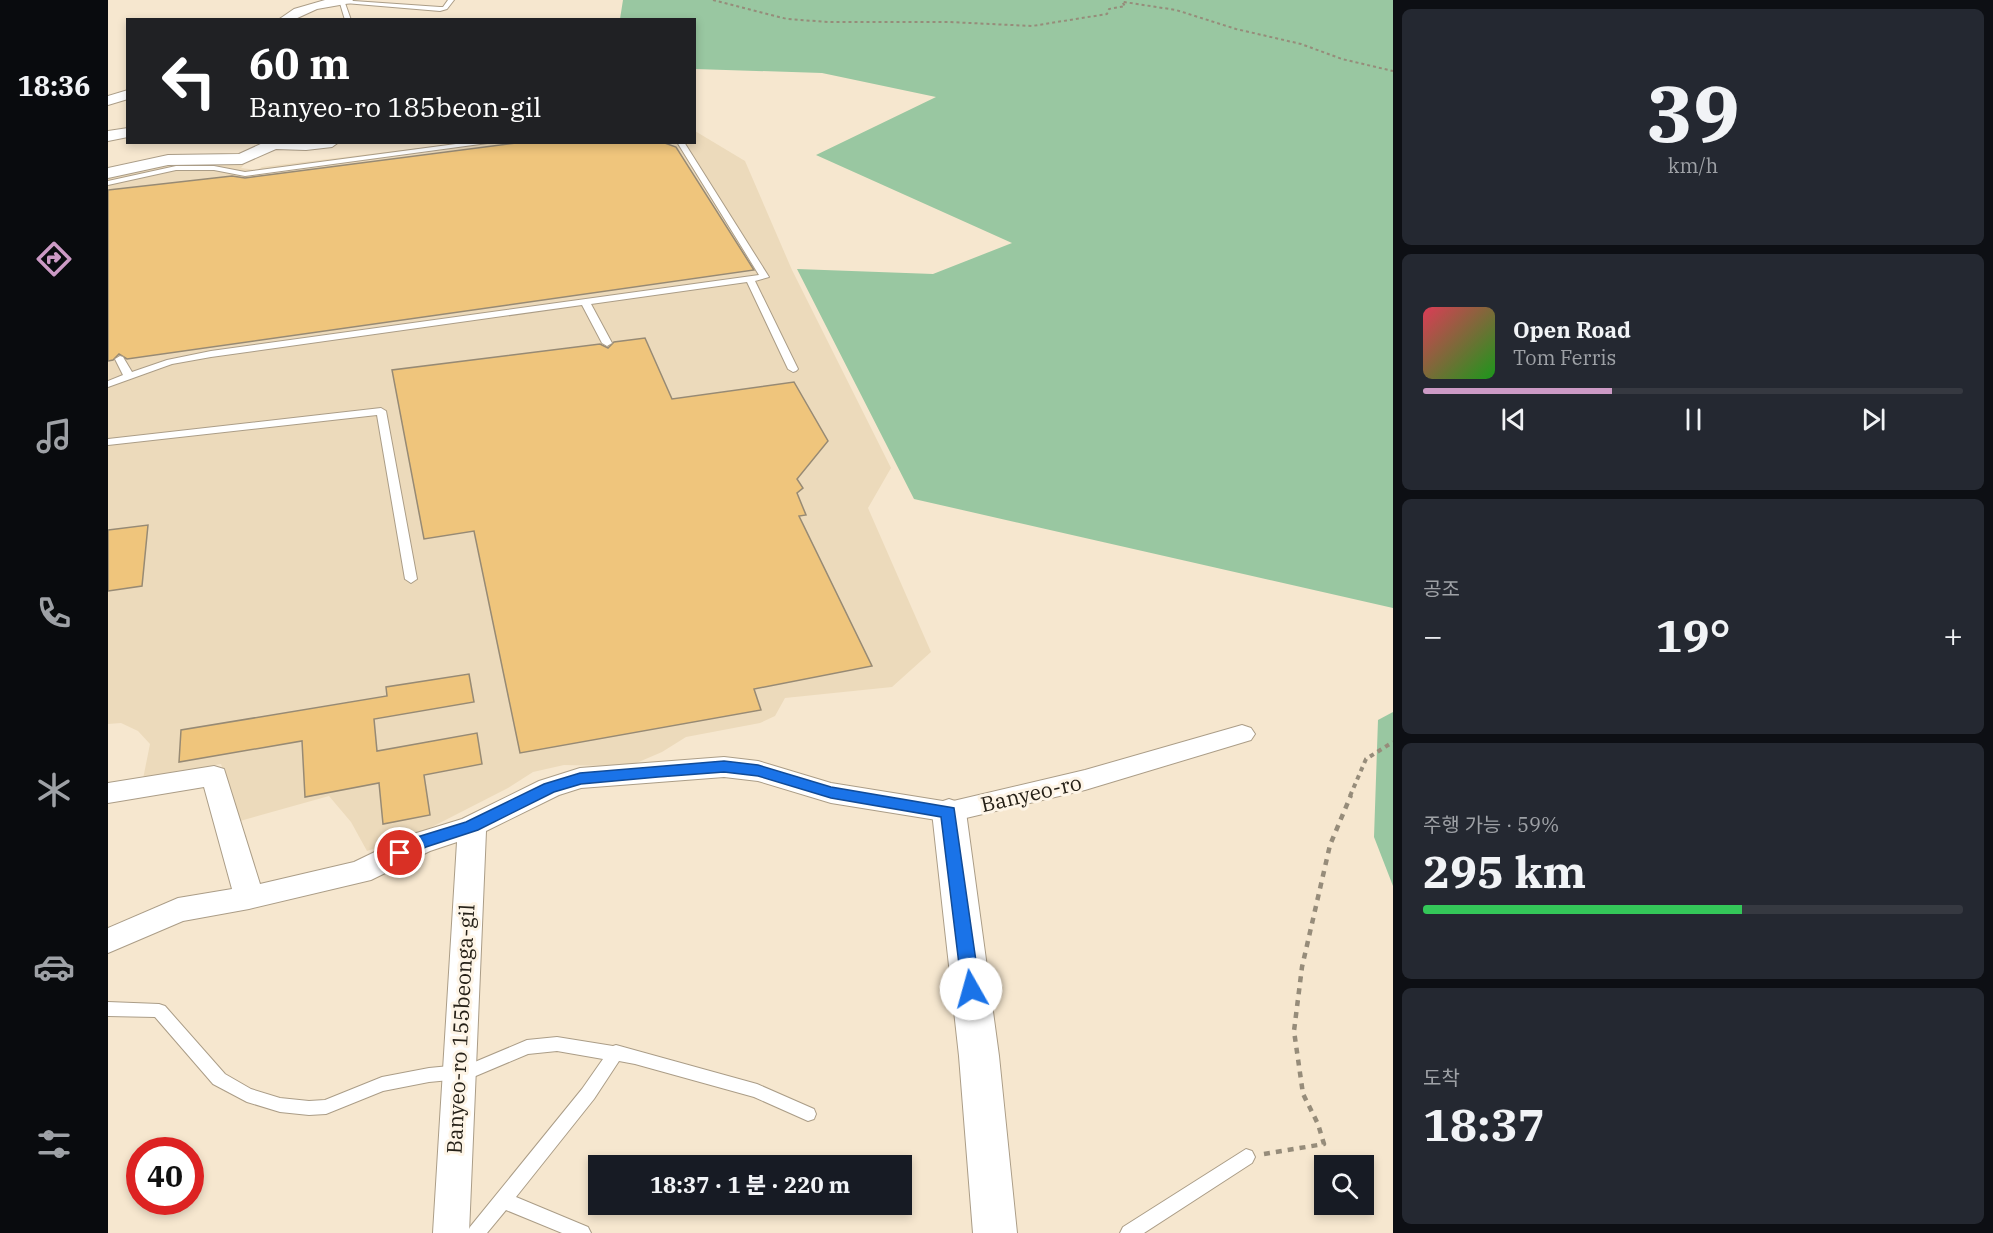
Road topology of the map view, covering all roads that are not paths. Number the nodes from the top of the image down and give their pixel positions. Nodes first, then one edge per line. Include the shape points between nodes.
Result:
1 (451, 0) edge
2 (344, 1) edge
3 (286, 18) edge
4 (348, 18) edge
5 (126, 95) edge
6 (108, 101) edge
7 (126, 132) edge
8 (108, 136) edge
9 (274, 144) edge
10 (274, 144) edge
11 (315, 144) edge
12 (477, 144) edge
13 (681, 144) edge
14 (108, 173) edge
15 (108, 183) edge
16 (750, 279) junction
17 (585, 302) junction
18 (607, 343) dead end
19 (120, 359) dead end
20 (793, 369) dead end
21 (128, 375) junction
22 (108, 384) edge
23 (108, 442) edge
24 (411, 579) dead end
25 (1242, 734) dead end
26 (112, 792) edge
27 (949, 812) junction
28 (472, 826) junction
29 (249, 898) junction
30 (108, 941) edge
31 (108, 1009) edge
32 (616, 1052) junction
33 (458, 1072) junction
34 (808, 1114) dead end
35 (1246, 1157) road end
36 (502, 1200) junction
37 (451, 1233) edge
38 (476, 1233) edge
39 (582, 1233) edge
40 (995, 1233) edge
41 (1129, 1233) edge

1 - 2 lane via 440,9
2 - 3 street via 294,12
2 - 4 lane
5 - 6 street
7 - 8 street
9 - 14 street via 242,159 168,160
10 - 11 street
12 - 15 lane via 245,174 214,168 176,168
13 - 16 lane via 765,277
16 - 17 lane
16 - 20 lane
17 - 18 lane
17 - 21 lane via 211,354
19 - 21 lane
21 - 22 lane
23 - 24 lane via 381,411
25 - 27 street, Banyeo-ro via 1085,780
26 - 29 street via 214,776
27 - 28 street via 831,793 758,771 724,767 580,778 549,788
27 - 40 street via 979,1056
28 - 29 street via 420,843 361,872
28 - 33 street, Banyeo-ro 155beonga-gil
29 - 30 street via 177,910
31 - 33 lane via 159,1011 219,1079 247,1095 280,1105 326,1107 382,1084
32 - 33 lane via 542,1043 471,1071
32 - 34 lane via 757,1090
32 - 36 lane via 588,1094
33 - 37 street, Banyeo-ro 155beonga-gil
35 - 41 lane
36 - 38 lane
36 - 39 lane

